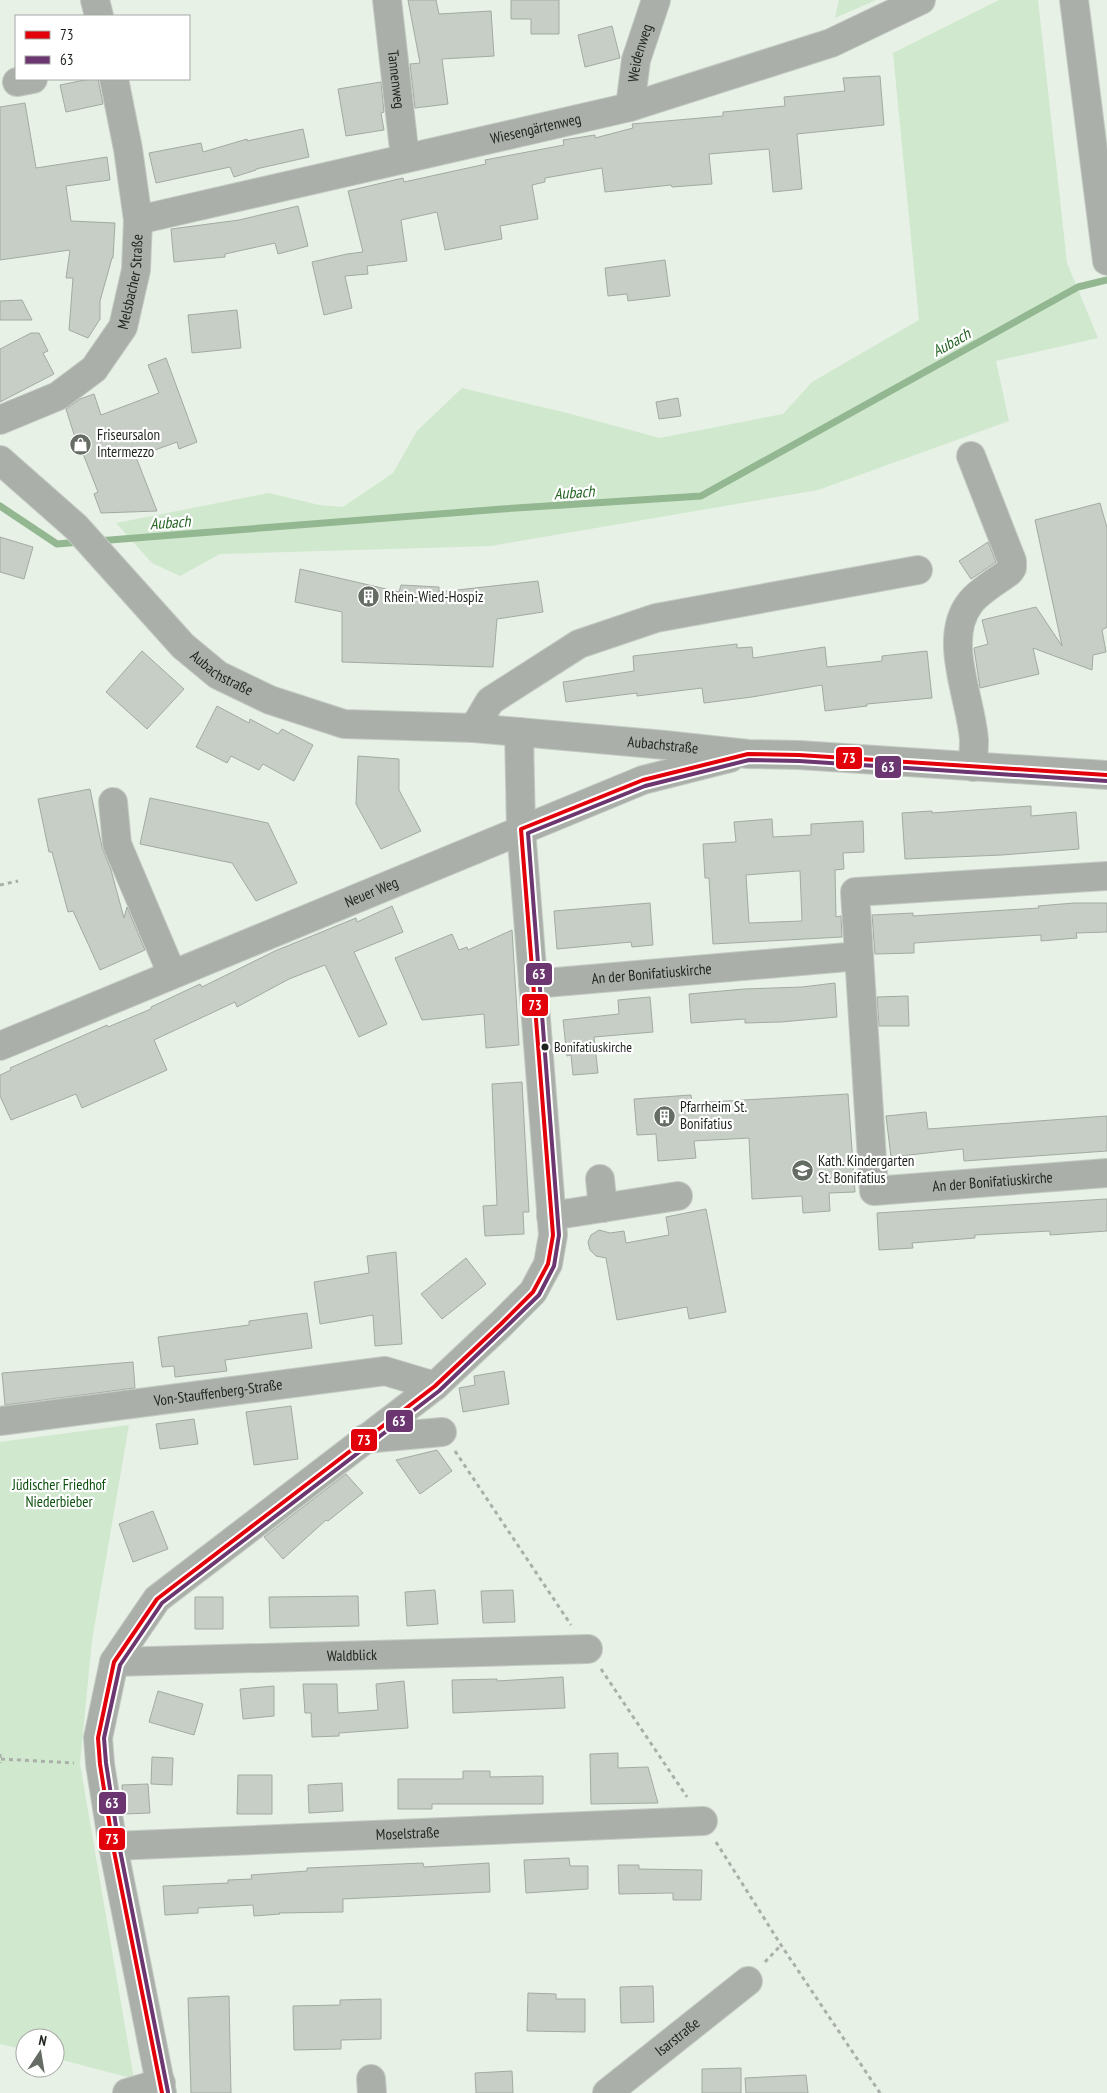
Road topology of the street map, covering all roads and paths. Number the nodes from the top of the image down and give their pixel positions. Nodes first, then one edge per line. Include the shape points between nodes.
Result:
1 (95, 0) edge
2 (387, 0) edge
3 (656, 0) edge
4 (921, 0) edge
5 (1074, 0) edge
6 (99, 15) edge
7 (114, 80) edge
8 (630, 107) junction
9 (405, 158) junction
10 (138, 220) junction
11 (1106, 253) edge
12 (0, 420) edge
13 (971, 456) dead end
14 (0, 460) edge
15 (918, 570) dead end
16 (474, 728) junction
17 (519, 732) junction
18 (748, 754) junction
19 (973, 767) junction
20 (1107, 775) edge
21 (112, 802) dead end
22 (522, 829) junction
23 (1107, 876) edge
24 (18, 881) dead end
25 (0, 884) edge
26 (859, 956) junction
27 (172, 974) junction
28 (533, 984) junction
29 (0, 1046) edge
30 (1107, 1174) edge
31 (600, 1179) dead end
32 (678, 1196) dead end
33 (603, 1208) junction
34 (552, 1216) junction
35 (435, 1386) junction
36 (0, 1421) edge
37 (442, 1432) joint
38 (364, 1439) junction
39 (588, 1649) junction
40 (114, 1662) junction
41 (0, 1754) edge
42 (0, 1759) edge
43 (0, 1763) edge
44 (100, 1764) junction
45 (703, 1821) junction
46 (113, 1846) junction
47 (748, 1981) dead end
48 (162, 2088) edge
49 (126, 2093) edge
50 (607, 2093) edge
51 (880, 2093) edge

1 - 6 street
2 - 9 street, Tannenweg
3 - 8 street, Weidenweg via 636,60
4 - 8 street, Wiesengärtenweg via 831,42
5 - 11 street
7 - 10 street, Melsbacher Straße
8 - 9 street, Wiesengärtenweg
9 - 10 street, Wiesengärtenweg
10 - 12 street, Melsbacher Straße via 136,270 123,327 94,369 58,396
13 - 19 street via 1012,562 1009,572 970,602 958,629 957,645 974,740
14 - 16 street, Aubachstraße via 76,527 183,646 218,675 270,700 344,724
15 - 16 street via 656,618 579,644 490,702
16 - 17 street, Aubachstraße
17 - 18 street, Aubachstraße
17 - 22 street
18 - 19 street, Aubachstraße
18 - 22 street, Neuer Weg via 643,780
19 - 20 street, Aubachstraße
21 - 27 street via 117,844
22 - 27 street, Neuer Weg
22 - 28 street
23 - 26 street, An der Bonifatiuskirche via 855,892
24 - 25 path
26 - 28 street, An der Bonifatiuskirche
26 - 30 street, An der Bonifatiuskirche via 874,1191
27 - 29 street, Neuer Weg
28 - 34 street
31 - 33 street
32 - 33 street
33 - 34 street
34 - 35 street via 553,1235 548,1264 533,1292
35 - 36 street, Von-Stauffenberg-Straße via 385,1372
35 - 38 street
37 - 38 street
37 - 39 path
38 - 40 street via 157,1599
39 - 40 street, Waldblick
39 - 45 path
40 - 44 street via 98,1738
41 - 42 path
42 - 43 path
42 - 44 path
44 - 46 street
45 - 46 street, Moselstraße
45 - 51 path
46 - 48 street
47 - 50 street, Isarstraße
48 - 49 street

